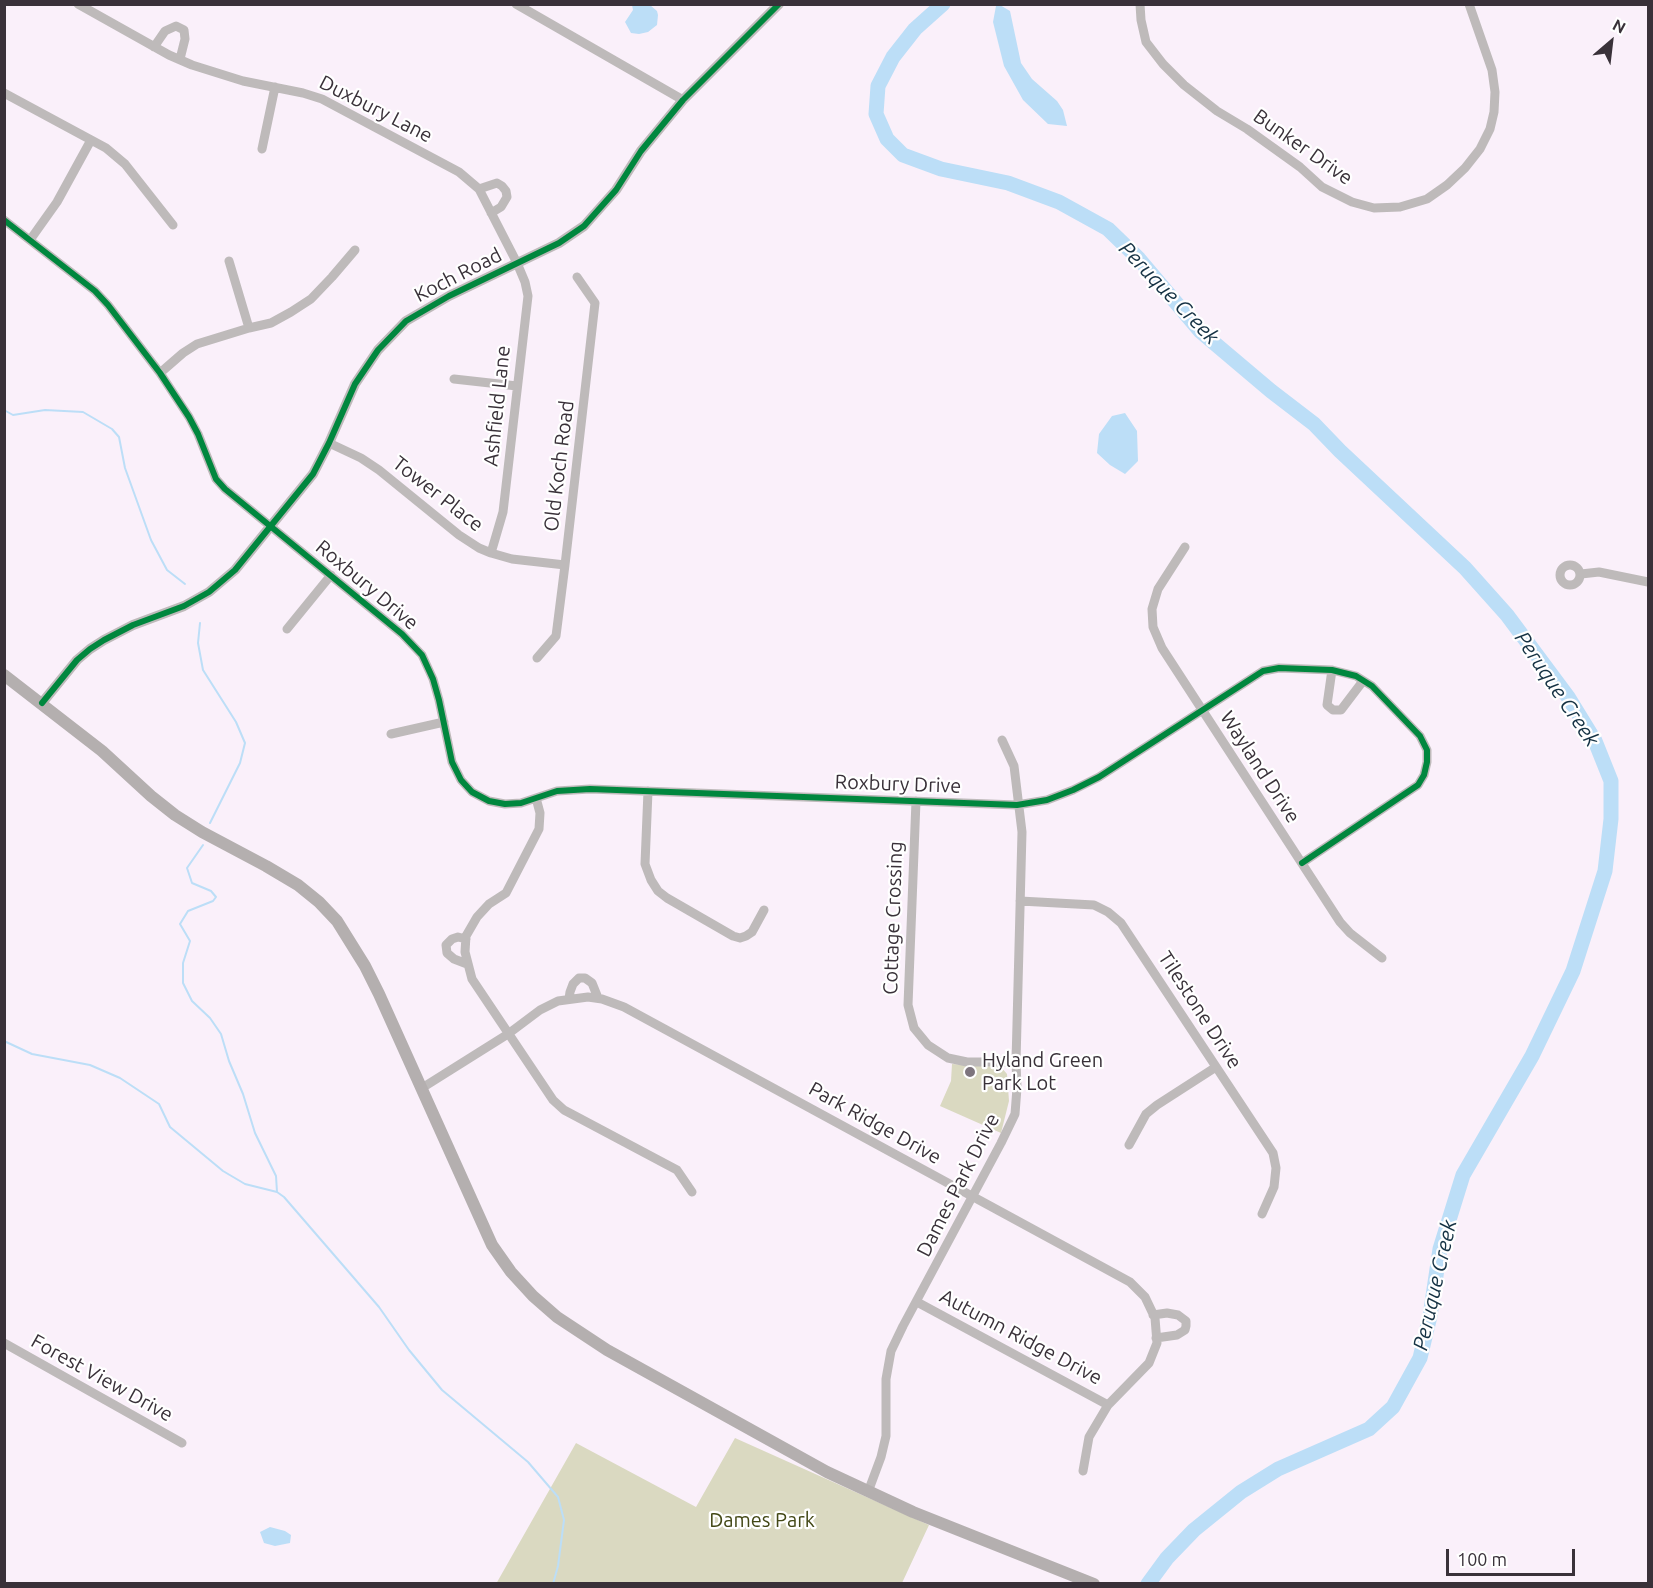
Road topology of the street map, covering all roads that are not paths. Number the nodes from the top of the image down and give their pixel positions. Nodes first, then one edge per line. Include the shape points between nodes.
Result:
1 (78, 4) edge
2 (516, 4) edge
3 (779, 4) edge
4 (1140, 4) edge
5 (1469, 4) edge
6 (154, 47) junction
7 (180, 59) junction
8 (275, 87) junction
9 (4, 93) edge
10 (683, 100) junction
11 (91, 140) junction
12 (262, 149) dead end
13 (479, 189) junction
14 (491, 213) junction
15 (4, 220) edge
16 (173, 225) dead end
17 (30, 240) junction
18 (355, 250) dead end
19 (229, 261) dead end
20 (517, 263) junction
21 (577, 277) dead end
22 (249, 328) junction
23 (160, 373) junction
24 (454, 379) dead end
25 (517, 386) junction
26 (330, 443) junction
27 (271, 527) junction
28 (1185, 547) dead end
29 (491, 553) junction
30 (565, 566) junction
31 (1581, 574) dead end
32 (331, 575) junction
33 (1648, 582) edge
34 (287, 629) dead end
35 (537, 658) dead end
36 (1332, 670) junction
37 (4, 675) edge
38 (1363, 681) junction
39 (42, 704) junction
40 (1202, 711) junction
41 (444, 723) junction
42 (392, 735) dead end
43 (1002, 740) dead end
44 (648, 791) junction
45 (536, 798) junction
46 (916, 801) junction
47 (1017, 805) junction
48 (1302, 863) junction
49 (1020, 901) junction
50 (764, 910) dead end
51 (466, 939) junction
52 (1382, 958) dead end
53 (467, 963) junction
54 (598, 998) junction
55 (569, 999) junction
56 (508, 1034) junction
57 (1016, 1062) junction
58 (1216, 1067) junction
59 (422, 1088) junction
60 (1129, 1145) dead end
61 (692, 1192) dead end
62 (973, 1197) junction
63 (1262, 1214) dead end
64 (917, 1302) junction
65 (1153, 1314) junction
66 (1156, 1338) junction
67 (4, 1343) edge
68 (1108, 1405) junction
69 (182, 1443) dead end
70 (1083, 1471) dead end
71 (868, 1492) junction
72 (1092, 1583) edge

1 - 6 street, Duxbury Lane
2 - 10 street
3 - 10 street, Koch Road
4 - 5 street, Bunker Drive via 1146,42 1184,85 1300,167 1322,187 1374,208 1400,207 1427,199 1448,185 1466,168 1490,129 1495,92 1492,70
6 - 7 street, Duxbury Lane
6 - 7 street via 165,30 176,26 184,30
7 - 8 street, Duxbury Lane via 243,81
8 - 12 street
8 - 13 street, Duxbury Lane via 341,108 459,172
9 - 11 street
10 - 20 street, Koch Road via 584,226
11 - 16 street via 126,164
11 - 17 street via 57,202
13 - 14 street, Duxbury Lane
13 - 14 street via 497,183 507,191 501,207
14 - 20 street, Duxbury Lane
15 - 17 street, Roxbury Drive
17 - 23 street, Roxbury Drive via 95,291
18 - 22 street via 311,299 271,323
19 - 22 street
20 - 25 street, Ashfield Lane via 528,296
20 - 26 street, Koch Road via 406,321 378,350 354,384
21 - 30 street, Old Koch Road via 596,303
22 - 23 street via 197,344
23 - 27 street, Roxbury Drive via 198,434 216,479
24 - 25 street
25 - 29 street, Ashfield Lane via 503,512
26 - 27 street, Koch Road via 313,474
26 - 29 street, Tower Place via 379,470 459,535
27 - 32 street, Roxbury Drive
27 - 39 street, Koch Road via 235,570 210,592 104,640 77,660
28 - 40 street, Wayland Drive via 1157,591 1153,627 1161,648
29 - 30 street, Tower Place
30 - 35 street, Old Koch Road via 556,636
31 - 33 street via 1599,572
32 - 34 street
32 - 41 street, Roxbury Drive via 422,655 433,679
36 - 38 street, Roxbury Drive via 1356,675
36 - 38 street via 1327,705 1333,710 1341,710
36 - 40 street, Roxbury Drive via 1263,671
37 - 39 main road
38 - 48 street, Roxbury Drive via 1420,736 1426,750 1424,775 1418,785
39 - 59 main road via 175,815 298,885 337,921 365,966
40 - 47 street, Roxbury Drive via 1099,777 1047,800
40 - 48 street, Wayland Drive
41 - 42 street
41 - 45 street, Roxbury Drive via 452,762 472,792 504,804
43 - 47 street, Dames Park Drive via 1014,766
44 - 45 street, Roxbury Drive via 567,790
44 - 46 street, Roxbury Drive
44 - 50 street via 645,864 658,891 740,938 752,932
45 - 51 street via 539,829 506,893 477,917
46 - 47 street, Roxbury Drive
46 - 57 street, Cottage Crossing via 908,1005 914,1028 928,1045 948,1058
47 - 49 street, Dames Park Drive via 1022,832
48 - 52 street, Wayland Drive via 1340,922
49 - 57 street, Dames Park Drive
49 - 58 street, Tilestone Drive via 1094,905 1121,923
51 - 53 street
51 - 53 street via 458,936 446,945 447,953
53 - 56 street via 472,979
54 - 55 street, Park Ridge Drive
54 - 55 street, Park Ridge Drive via 592,983 579,978
54 - 62 street, Park Ridge Drive via 624,1007
55 - 56 street, Park Ridge Drive via 540,1010
56 - 59 street, Park Ridge Drive
56 - 61 street via 564,1110 676,1170
57 - 62 street, Dames Park Drive via 1015,1114
58 - 60 street via 1146,1114
58 - 63 street, Tilestone Drive via 1273,1153 1274,1187
59 - 71 main road via 492,1245 533,1296 591,1340
62 - 64 street, Dames Park Drive
62 - 65 street, Park Ridge Drive via 1130,1282 1145,1297
64 - 68 street, Autumn Ridge Drive
64 - 71 street, Dames Park Drive via 891,1351 886,1379 886,1436
65 - 66 street, Park Ridge Drive
65 - 66 street via 1178,1315 1186,1321 1185,1330 1177,1335
66 - 68 street, Park Ridge Drive via 1149,1363
67 - 69 street, Forest View Drive
68 - 70 street, Park Ridge Drive via 1089,1437
71 - 72 main road

